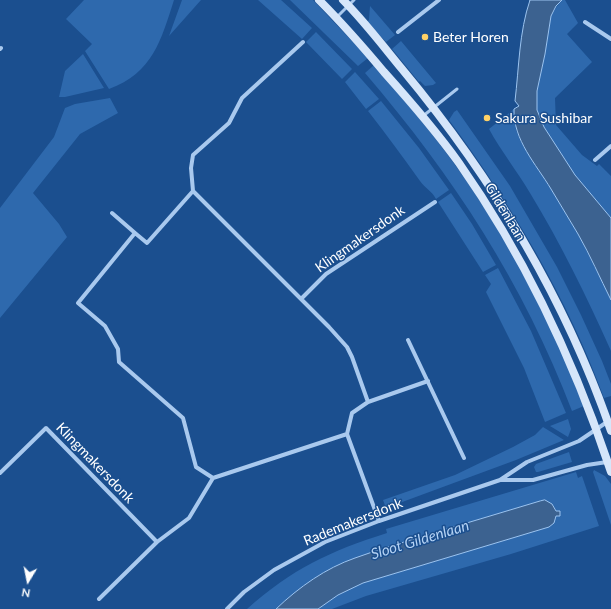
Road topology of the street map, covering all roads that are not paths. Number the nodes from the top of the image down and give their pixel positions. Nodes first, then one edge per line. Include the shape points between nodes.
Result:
1 (319, 0) edge
2 (439, 0) edge
3 (348, 2) edge
4 (336, 17) junction
5 (585, 22) dead end
6 (398, 32) dead end
7 (611, 39) edge
8 (303, 42) dead end
9 (457, 89) dead end
10 (434, 107) junction
11 (423, 116) junction
12 (611, 146) edge
13 (595, 160) dead end
14 (193, 191) junction
15 (435, 202) dead end
16 (112, 213) dead end
17 (135, 233) junction
18 (301, 299) junction
19 (408, 340) dead end
20 (428, 381) junction
21 (368, 402) junction
22 (608, 422) junction
23 (596, 429) junction
24 (611, 431) edge
25 (347, 434) junction
26 (464, 458) dead end
27 (609, 462) edge
28 (611, 472) edge
29 (0, 473) edge
30 (213, 478) junction
31 (500, 480) junction
32 (378, 521) junction
33 (157, 542) junction
34 (99, 599) dead end
35 (227, 609) edge

1 - 4 street, Gildenlaan
2 - 6 street
3 - 4 lane
3 - 10 street, Gildenlaan
4 - 11 street, Gildenlaan
5 - 7 street
8 - 14 street via 242,98 229,123 192,155
9 - 10 lane
10 - 11 lane
10 - 22 street, Gildenlaan via 469,155 519,233 550,288 576,341
11 - 23 street, Gildenlaan via 459,163 509,242 543,305 571,365
12 - 13 street
14 - 17 street via 146,242
14 - 18 street
15 - 18 street, Klingmakersdonk via 326,274
16 - 17 street
17 - 30 street via 78,303 105,326 118,349 119,362 183,418 196,467
18 - 21 street via 347,347
19 - 20 street
20 - 21 street
20 - 26 street
21 - 25 street via 352,414
22 - 23 street, Rademakersdonk
22 - 24 street, Gildenlaan
23 - 27 street, Gildenlaan
23 - 31 street, Rademakersdonk via 579,441 527,462
25 - 30 street
25 - 32 street
27 - 28 street, Gildenlaan
27 - 31 street, Rademakersdonk via 587,465 533,480
29 - 33 street, Klingmakersdonk via 46,428
30 - 33 street via 189,518
31 - 32 street, Rademakersdonk
32 - 35 street, Rademakersdonk via 325,542 274,570 244,592
33 - 34 street

